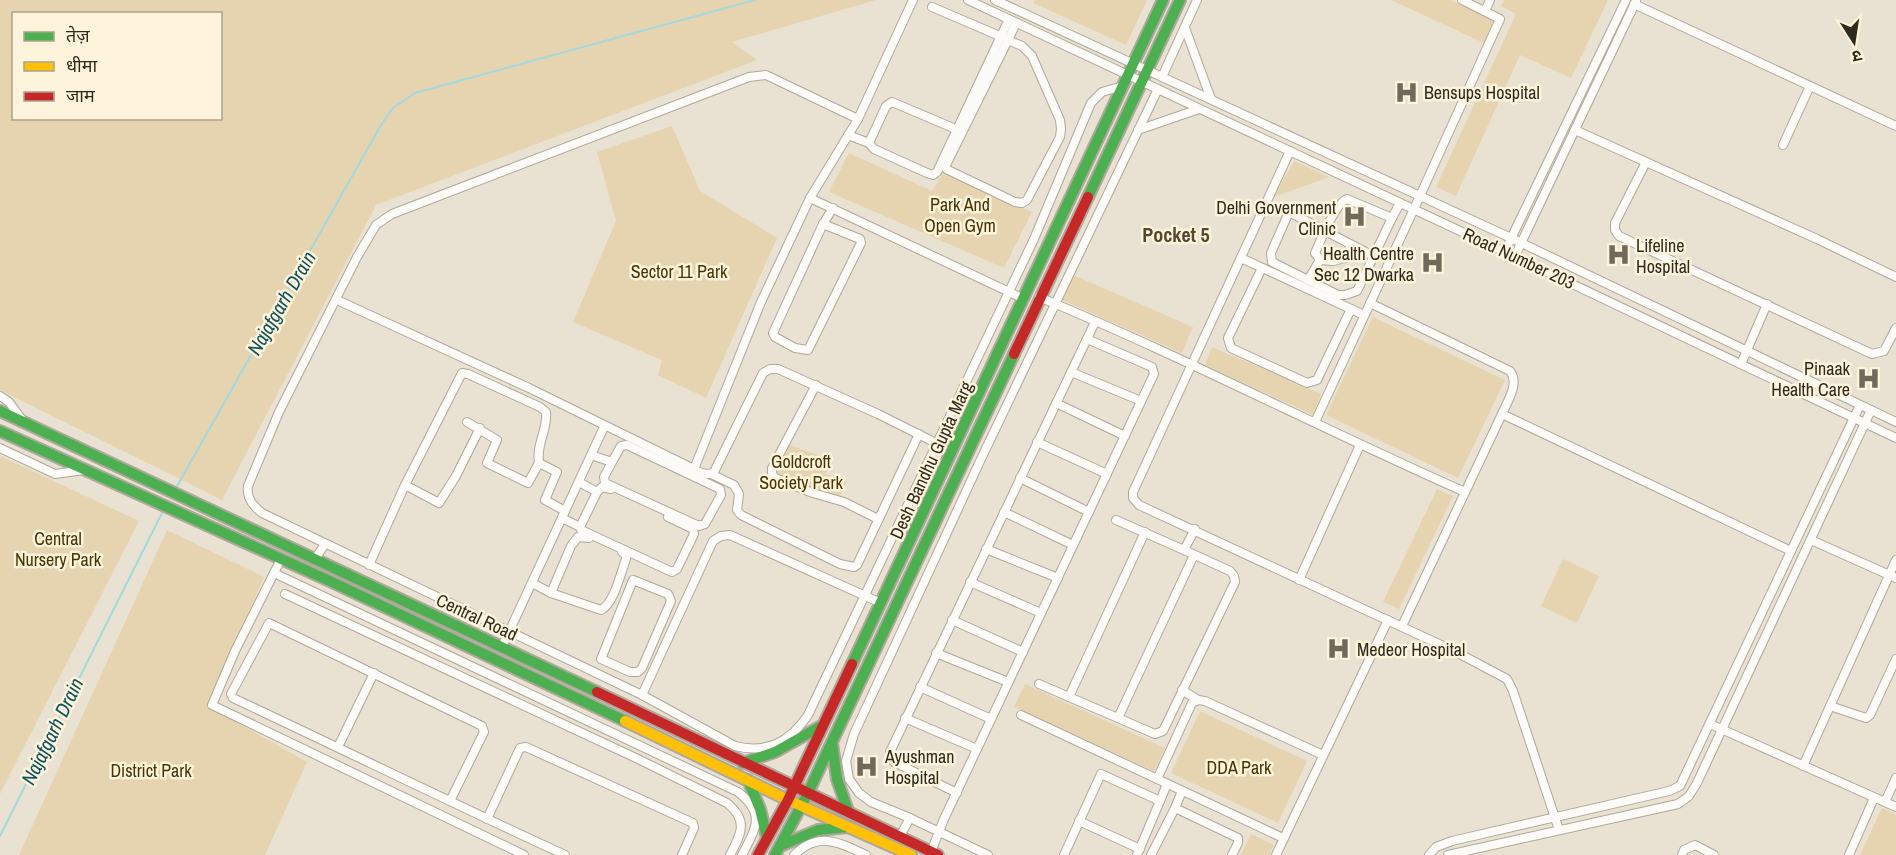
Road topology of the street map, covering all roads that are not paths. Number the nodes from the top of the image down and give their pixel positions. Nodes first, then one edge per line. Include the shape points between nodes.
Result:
1 (913, 0) edge
2 (968, 0) edge
3 (995, 0) edge
4 (1163, 0) edge
5 (1180, 0) edge
6 (1197, 0) edge
7 (1461, 0) edge
8 (1490, 0) edge
9 (1626, 0) edge
10 (1635, 2) edge
11 (932, 7) dead end
12 (1485, 11) junction
13 (1013, 21) junction
14 (1185, 28) junction
15 (1005, 38) junction
16 (1133, 64) junction
17 (1147, 69) junction
18 (1162, 76) junction
19 (1125, 81) junction
20 (1140, 82) junction
21 (1810, 86) junction
22 (1158, 89) junction
23 (1211, 99) junction
24 (1199, 109) junction
25 (858, 119) junction
26 (1896, 126) edge
27 (958, 130) junction
28 (1138, 130) junction
29 (1575, 130) junction
30 (848, 135) junction
31 (869, 143) junction
32 (1783, 145) dead end
33 (1290, 151) junction
34 (1646, 162) junction
35 (1420, 196) junction
36 (810, 198) junction
37 (1400, 203) junction
38 (833, 208) junction
39 (1413, 209) junction
40 (1392, 218) junction
41 (823, 224) junction
42 (1325, 232) junction
43 (1511, 238) junction
44 (1521, 243) junction
45 (1351, 245) junction
46 (1505, 252) junction
47 (1515, 256) junction
48 (1375, 257) junction
49 (1240, 258) junction
50 (1320, 260) junction
51 (1262, 268) junction
52 (1896, 277) edge
53 (1308, 280) junction
54 (1009, 291) junction
55 (1039, 297) junction
56 (1024, 299) junction
57 (337, 300) junction
58 (1370, 303) junction
59 (1055, 304) junction
60 (1767, 304) junction
61 (1352, 309) junction
62 (1364, 315) junction
63 (1095, 322) junction
64 (1896, 328) edge
65 (1087, 339) junction
66 (1746, 351) junction
67 (1741, 364) junction
68 (1191, 365) junction
69 (1071, 372) junction
70 (816, 385) junction
71 (0, 396) edge
72 (1141, 401) junction
73 (1056, 403) junction
74 (1860, 405) junction
75 (1871, 410) junction
76 (0, 411) edge
77 (1502, 414) junction
78 (1854, 418) junction
79 (467, 422) dead end
80 (1315, 422) junction
81 (1896, 422) edge
82 (24, 423) junction
83 (1865, 423) junction
84 (604, 427) junction
85 (480, 428) junction
86 (0, 431) edge
87 (919, 434) junction
88 (1125, 436) junction
89 (1896, 438) edge
90 (1037, 442) junction
91 (938, 444) junction
92 (1360, 445) junction
93 (0, 448) edge
94 (591, 455) junction
95 (612, 462) junction
96 (539, 463) junction
97 (694, 469) junction
98 (84, 470) junction
99 (711, 474) junction
100 (1107, 474) junction
101 (1020, 478) junction
102 (579, 482) junction
103 (405, 485) junction
104 (597, 492) junction
105 (1465, 492) junction
106 (1004, 512) junction
107 (1089, 512) junction
108 (564, 514) junction
109 (878, 519) junction
110 (1116, 520) dead end
111 (580, 527) junction
112 (1195, 529) junction
113 (1145, 532) junction
114 (1810, 540) junction
115 (325, 544) junction
116 (1073, 545) junction
117 (986, 549) junction
118 (1184, 550) junction
119 (1791, 551) junction
120 (1194, 555) junction
121 (281, 559) junction
122 (315, 559) junction
123 (1896, 560) edge
124 (369, 565) junction
125 (274, 573) junction
126 (1893, 576) edge
127 (1058, 578) junction
128 (1299, 580) junction
129 (970, 582) junction
130 (532, 583) junction
131 (551, 592) junction
132 (285, 594) dead end
133 (864, 597) junction
134 (881, 603) junction
135 (1041, 613) junction
136 (368, 618) junction
137 (952, 620) junction
138 (1388, 620) junction
139 (1402, 626) junction
140 (363, 630) junction
141 (509, 632) junction
142 (502, 647) junction
143 (1023, 652) junction
144 (936, 653) junction
145 (1896, 658) edge
146 (601, 659) junction
147 (374, 673) junction
148 (594, 673) junction
149 (1008, 682) junction
150 (1039, 684) dead end
151 (920, 687) junction
152 (524, 690) junction
153 (1182, 690) junction
154 (642, 695) junction
155 (1070, 697) junction
156 (1198, 700) junction
157 (518, 703) junction
158 (1830, 706) junction
159 (1021, 715) dead end
160 (905, 718) junction
161 (1118, 718) junction
162 (991, 719) junction
163 (824, 724) junction
164 (1710, 724) junction
165 (1722, 730) junction
166 (832, 742) junction
167 (338, 747) junction
168 (977, 750) junction
169 (1323, 755) junction
170 (743, 763) junction
171 (1803, 766) junction
172 (1896, 778) edge
173 (1157, 779) junction
174 (748, 780) junction
175 (1167, 784) junction
176 (794, 788) junction
177 (1182, 791) junction
178 (808, 793) junction
179 (957, 793) junction
180 (1874, 798) junction
181 (788, 800) junction
182 (450, 801) junction
183 (1161, 801) junction
184 (1885, 802) junction
185 (801, 806) junction
186 (1896, 807) edge
187 (1174, 808) junction
188 (848, 811) junction
189 (1554, 817) junction
190 (910, 818) junction
191 (487, 819) junction
192 (1080, 821) junction
193 (849, 827) junction
194 (1558, 830) junction
195 (938, 831) junction
196 (900, 836) junction
197 (1283, 838) junction
198 (767, 839) junction
199 (778, 851) edge
200 (1139, 852) edge
201 (935, 853) edge
202 (524, 855) edge
203 (565, 855) edge
204 (682, 855) edge
205 (730, 855) edge
206 (742, 855) edge
207 (758, 855) edge
208 (794, 855) edge
209 (866, 855) edge
210 (911, 855) edge
211 (988, 855) edge
212 (1064, 855) edge
213 (1151, 855) edge
214 (1232, 855) edge
215 (1275, 855) edge
216 (1429, 855) edge
217 (1448, 855) edge
218 (1682, 855) edge
219 (1713, 855) edge
220 (1850, 855) edge

1 - 25 street
2 - 13 street, Road Number 203
3 - 16 street, Road Number 203
4 - 16 main road
5 - 17 main road
6 - 14 street
7 - 12 street
8 - 12 street
9 - 43 street
10 - 21 street
10 - 29 street
11 - 15 street
12 - 35 street via 1500,19
13 - 15 street
13 - 19 street, Road Number 203
14 - 18 street
14 - 23 street
15 - 15 street via 1032,56 1061,129 1060,138 1022,203 946,169
15 - 27 street
16 - 17 street, Road Number 203
16 - 19 main road, Desh Bandhu Gupta Marg
17 - 18 street, Road Number 203
17 - 20 main road, Desh Bandhu Gupta Marg
18 - 23 street, Road Number 203
19 - 20 street, Road Number 203
19 - 54 street via 1102,92 1092,103
19 - 56 main road, Desh Bandhu Gupta Marg
20 - 22 street, Road Number 203
20 - 55 main road, Desh Bandhu Gupta Marg
21 - 26 street
21 - 32 street
22 - 24 street, Road Number 203
22 - 28 street
23 - 35 street, Road Number 203
24 - 28 street
24 - 33 street, Road Number 203
25 - 30 street
25 - 57 street via 766,75 749,76 392,214 376,225
27 - 31 street via 892,102 886,106
27 - 31 street via 933,175 874,149
28 - 59 street
29 - 34 street
29 - 44 street
30 - 31 street
30 - 36 street
33 - 37 street, Road Number 203
33 - 49 street
34 - 52 street
34 - 60 street via 1615,223 1619,236
35 - 39 street
35 - 43 street, Road Number 203
36 - 38 street
36 - 97 street via 761,302
37 - 39 street, Road Number 203
37 - 40 street
38 - 41 street
38 - 54 street
39 - 46 street, Road Number 203
39 - 58 street
40 - 42 street via 1347,199 1340,202
40 - 48 street
41 - 41 street via 861,241 808,350 795,348 773,333
42 - 45 street
42 - 50 street via 1315,253
42 - 53 street via 1289,212 1271,253 1275,264
43 - 44 street, Road Number 203
43 - 46 street
44 - 47 street
44 - 66 street, Road Number 203
45 - 48 street
45 - 50 street via 1345,258
46 - 47 street, Road Number 203
47 - 67 street, Road Number 203
48 - 53 street via 1360,287 1351,294 1338,295
49 - 51 street
49 - 68 street
50 - 53 street
51 - 61 street
51 - 61 street via 1228,338 1231,348 1307,383 1317,380
54 - 56 street
54 - 91 street
55 - 59 street
55 - 166 main road, Desh Bandhu Gupta Marg
56 - 134 main road, Desh Bandhu Gupta Marg
57 - 84 street
57 - 115 street via 279,412 247,491 262,513
58 - 62 street
58 - 77 street via 1510,371 1515,382
59 - 63 street
59 - 190 street via 854,734 846,761 849,779 858,794
60 - 64 street via 1872,354 1884,351
60 - 66 street
61 - 62 street
62 - 80 street
63 - 65 street
63 - 68 street
65 - 69 street
65 - 72 street via 1152,367 1154,374
66 - 67 street
66 - 74 street, Road Number 203
67 - 78 street, Road Number 203
68 - 80 street
68 - 112 street via 1133,498 1138,505
69 - 72 street
69 - 73 street
70 - 87 street
70 - 99 street via 778,369 763,373
70 - 109 street via 772,474
71 - 82 street
72 - 88 street
73 - 88 street
73 - 90 street
74 - 75 street, Road Number 203
74 - 78 street
75 - 81 street, Road Number 203
75 - 83 street
76 - 82 main road, Central Road
77 - 105 street
77 - 119 street
78 - 83 street, Road Number 203
78 - 119 street
79 - 85 street
80 - 92 street
82 - 122 main road, Central Road
83 - 89 street, Road Number 203
83 - 114 street
84 - 94 street
84 - 97 street
85 - 96 street via 497,440 487,463 528,483
85 - 103 street via 439,503
86 - 98 main road, Central Road
87 - 91 street
87 - 109 street
88 - 100 street
90 - 100 street
90 - 101 street
91 - 133 street
92 - 105 street
92 - 128 street
93 - 98 street via 55,474
94 - 95 street
94 - 102 street
95 - 95 street via 621,446 627,445 720,489 721,495 705,524 699,526 605,483
96 - 103 street via 537,453 546,412 462,373
96 - 108 street via 557,472 544,500
97 - 99 street
98 - 121 main road, Central Road
99 - 109 street via 734,485 741,515 840,564 857,565
100 - 107 street
101 - 106 street
101 - 107 street
102 - 104 street
102 - 108 street
103 - 124 street
104 - 111 street
104 - 111 street via 606,487 693,529 694,537 672,572 583,532
105 - 139 street
106 - 116 street
106 - 117 street
107 - 116 street
108 - 111 street
108 - 130 street
110 - 113 street
112 - 118 street
112 - 128 street
113 - 118 street
113 - 155 street
114 - 126 street
114 - 165 street
115 - 122 street
115 - 124 street
116 - 127 street
117 - 127 street
117 - 129 street
118 - 120 street
119 - 164 street
120 - 153 street via 1230,571 1235,582
120 - 161 street
121 - 125 street
121 - 174 main road, Central Road
122 - 142 main road, Central Road
123 - 126 street
124 - 141 street
125 - 136 street
125 - 202 street via 213,706
126 - 158 street
127 - 135 street
128 - 138 street
129 - 135 street
129 - 137 street
130 - 131 street
130 - 141 street
131 - 131 street via 593,609 606,608 626,555 585,536 578,537
132 - 140 street
133 - 134 street
133 - 154 street via 808,715 799,729 783,741 750,750 735,747
133 - 154 street via 730,535 721,536 712,541
134 - 163 main road, Desh Bandhu Gupta Marg
135 - 143 street
136 - 140 street
136 - 152 street
137 - 143 street
137 - 144 street
138 - 139 street
138 - 169 street
139 - 189 street via 1507,679
140 - 157 street
141 - 142 street
141 - 148 street
142 - 170 main road, Central Road
143 - 149 street
144 - 149 street
144 - 151 street
145 - 158 street via 1866,718
146 - 146 street via 638,672 670,596 633,580
146 - 148 street
147 - 167 street
147 - 167 street via 269,622 231,694
147 - 182 street via 484,728
148 - 154 street
149 - 162 street
150 - 155 street
151 - 160 street
151 - 162 street
152 - 157 street
152 - 206 street via 749,800 757,819
153 - 156 street
153 - 161 street via 1160,733
155 - 161 street
156 - 169 street
156 - 173 street via 1192,703
157 - 205 street via 727,802 740,817 742,829
158 - 171 street
159 - 173 street
160 - 168 street
160 - 179 street via 890,752 894,762
162 - 168 street
163 - 170 main road via 776,753
163 - 176 main road, Desh Bandhu Gupta Marg
164 - 165 street
164 - 189 street via 1680,786
165 - 171 street
165 - 194 street via 1697,783 1678,804
166 - 178 main road, Desh Bandhu Gupta Marg
166 - 188 main road via 837,779
167 - 182 street
168 - 179 street
169 - 197 street
170 - 176 main road, Central Road
171 - 180 street
172 - 184 street
173 - 175 street
174 - 181 main road, Central Road
174 - 198 main road via 759,803
175 - 177 street
175 - 183 street
176 - 178 main road, Central Road
176 - 181 main road, Desh Bandhu Gupta Marg
177 - 187 street
177 - 197 street
178 - 185 main road, Desh Bandhu Gupta Marg
178 - 188 main road, Central Road
179 - 195 street
180 - 184 street
180 - 220 street
181 - 185 main road, Central Road
181 - 198 main road, Desh Bandhu Gupta Marg
182 - 191 street
183 - 192 street via 1101,774
183 - 200 street
184 - 186 street
185 - 193 main road, Central Road
185 - 199 main road, Desh Bandhu Gupta Marg
187 - 213 street
187 - 214 street via 1238,838
188 - 196 main road, Central Road
189 - 194 street
189 - 216 street via 1452,841
190 - 195 street
190 - 196 street
191 - 203 street
191 - 204 street via 520,748 526,747 693,823
192 - 200 street
192 - 212 street
193 - 199 main road via 818,830
193 - 210 main road, Central Road
194 - 217 street
195 - 201 street
195 - 211 street
196 - 201 main road, Central Road
197 - 215 street
198 - 207 main road, Desh Bandhu Gupta Marg
208 - 209 street via 822,840 838,842
218 - 219 street via 1695,845

